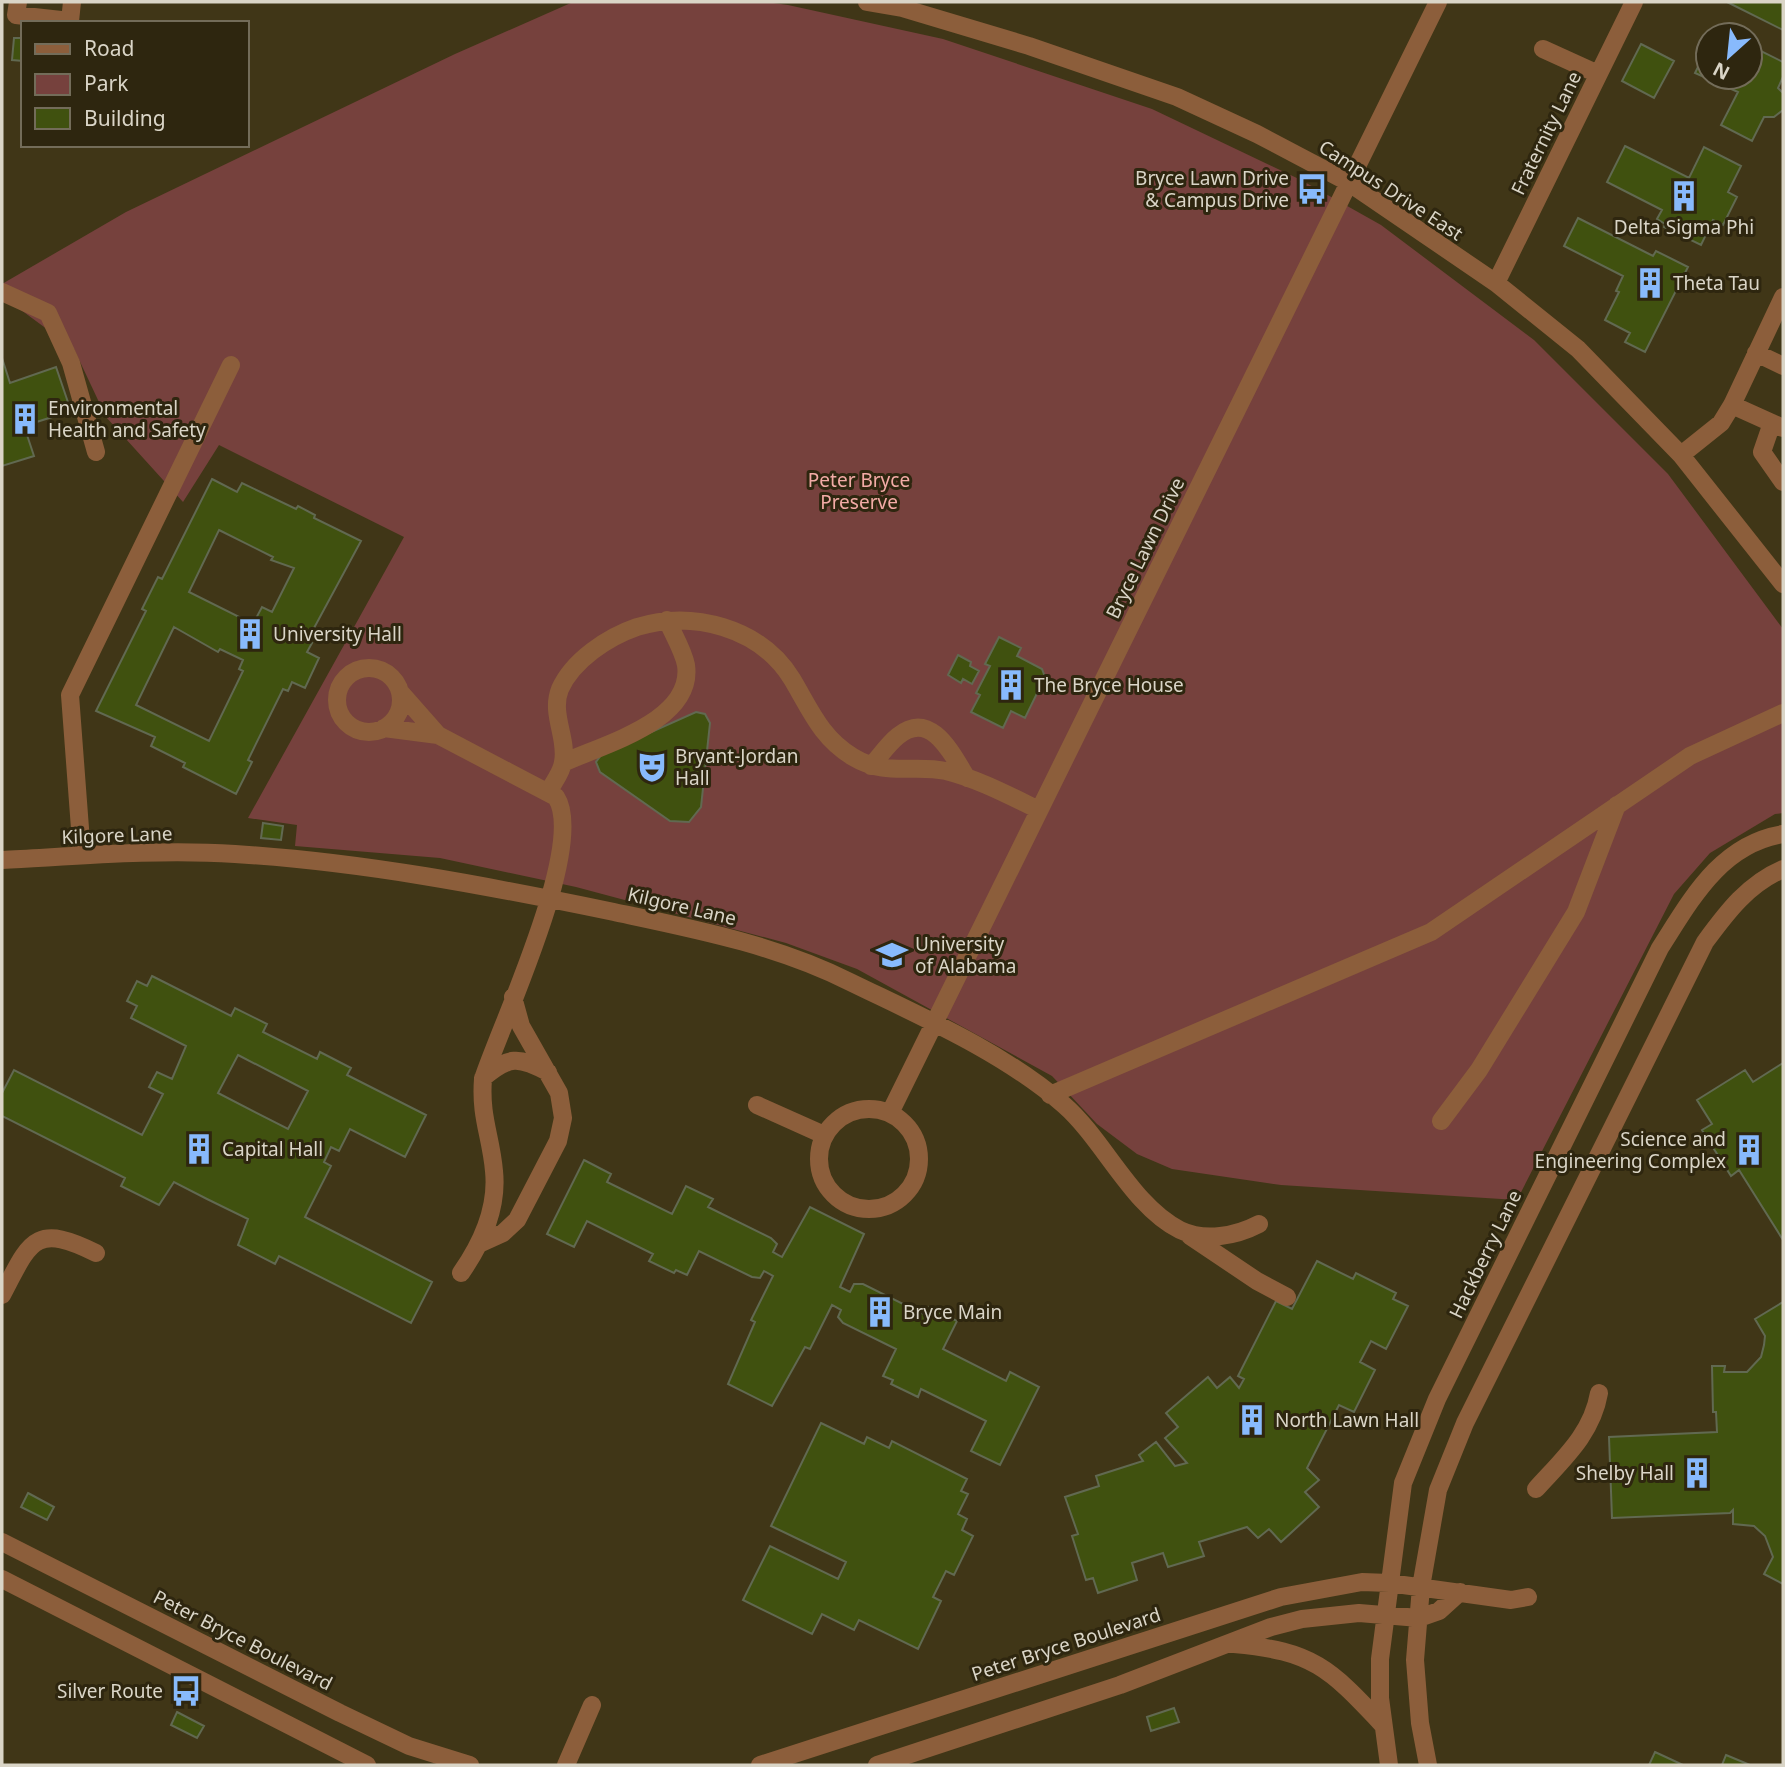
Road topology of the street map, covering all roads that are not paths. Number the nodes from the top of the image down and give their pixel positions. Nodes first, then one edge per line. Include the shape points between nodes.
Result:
1 (18, 2) edge
2 (72, 2) edge
3 (867, 2) edge
4 (1438, 2) edge
5 (1634, 2) edge
6 (1543, 49) dead end
7 (1598, 74) junction
8 (1348, 183) junction
9 (1496, 283) junction
10 (2, 292) edge
11 (1783, 298) edge
12 (1756, 353) junction
13 (231, 365) dead end
14 (1783, 366) edge
15 (1732, 405) junction
16 (1777, 426) edge
17 (96, 452) dead end
18 (1681, 455) junction
19 (1783, 482) edge
20 (1783, 584) edge
21 (667, 620) junction
22 (401, 693) junction
23 (1783, 713) edge
24 (384, 728) junction
25 (438, 735) junction
26 (564, 763) junction
27 (871, 766) junction
28 (967, 778) junction
29 (549, 791) junction
30 (1617, 805) junction
31 (1039, 810) junction
32 (1783, 834) edge
33 (82, 855) junction
34 (2, 860) edge
35 (1783, 869) edge
36 (550, 898) junction
37 (513, 997) junction
38 (933, 1025) junction
39 (548, 1072) junction
40 (483, 1079) junction
41 (1050, 1095) junction
42 (757, 1105) dead end
43 (890, 1113) junction
44 (1441, 1121) dead end
45 (824, 1135) junction
46 (1259, 1224) dead end
47 (1184, 1232) junction
48 (481, 1243) junction
49 (96, 1253) dead end
50 (461, 1273) dead end
51 (2, 1295) edge
52 (1287, 1297) dead end
53 (1599, 1393) dead end
54 (1536, 1489) dead end
55 (2, 1542) edge
56 (2, 1579) edge
57 (1389, 1583) junction
58 (1421, 1587) junction
59 (1460, 1592) junction
60 (1528, 1597) dead end
61 (1385, 1616) junction
62 (1419, 1618) junction
63 (1227, 1644) junction
64 (592, 1705) dead end
65 (1383, 1725) junction
66 (368, 1765) edge
67 (470, 1765) edge
68 (566, 1765) edge
69 (761, 1765) edge
70 (877, 1765) edge
71 (1389, 1765) edge
72 (1428, 1765) edge

1 - 2 street via 16,15 70,21
3 - 8 street, Campus Drive East via 1030,46 1177,97
4 - 8 street, Bryce Lawn Drive
5 - 7 street, Fraternity Lane
6 - 7 street
7 - 9 street, Fraternity Lane
8 - 9 street, Campus Drive East
8 - 31 street, Bryce Lawn Drive
9 - 18 street, Campus Drive East via 1578,349
10 - 17 street via 48,313 71,363
11 - 12 street
12 - 14 street
12 - 15 street
13 - 33 street via 74,682 70,718
15 - 16 street
15 - 18 street via 1721,423
16 - 19 street via 1762,452
18 - 20 street, Campus Drive East
21 - 26 street via 623,632 572,669 558,700
21 - 26 street via 686,665 686,683 678,701 660,719
21 - 27 street via 698,620 740,634 775,659 829,741
22 - 24 street via 398,713
22 - 24 street via 390,676 372,667 353,671 339,686 337,706 347,723 364,732
22 - 25 street
23 - 30 street via 1690,755
24 - 25 street
25 - 29 street
26 - 29 street
27 - 28 street via 943,771
27 - 28 street via 897,737 909,729 923,728 947,744
28 - 31 street
29 - 36 street via 561,804 565,822
30 - 41 street via 1431,932
30 - 44 street via 1576,912 1479,1070
31 - 38 street, Bryce Lawn Drive
32 - 57 street, Hackberry Lane via 1761,838 1727,858 1703,881 1660,948 1437,1399 1403,1483
33 - 34 street, Kilgore Lane
33 - 36 street, Kilgore Lane via 236,854 415,872
35 - 58 street via 1767,876 1731,906 1705,942 1465,1423 1438,1490
36 - 37 street
36 - 38 street, Kilgore Lane via 690,928 780,954 846,980
37 - 39 street via 521,1026
37 - 40 street
38 - 41 street, Kilgore Lane via 1022,1073
38 - 43 street, Bryce Lawn Drive
39 - 40 street via 515,1059 500,1064
39 - 48 street via 559,1093 563,1118 558,1141 517,1220
40 - 48 street via 481,1108 495,1192
41 - 47 street, Kilgore Lane via 1066,1107 1146,1203
42 - 45 street
43 - 45 street via 868,1109 846,1114
43 - 45 street via 904,1123 919,1153 912,1186 885,1207 851,1206 831,1191 819,1168
46 - 47 street, Kilgore Lane via 1238,1235
47 - 52 street
48 - 50 street
49 - 51 street via 69,1240 44,1239 23,1255
53 - 54 street via 1583,1437
55 - 67 street, Peter Bryce Boulevard via 409,1746
56 - 66 street
57 - 58 street, Peter Bryce Boulevard
57 - 61 street, Hackberry Lane
57 - 69 street, Peter Bryce Boulevard via 1331,1587 1251,1606
58 - 59 street, Peter Bryce Boulevard
58 - 62 street
59 - 60 street, Peter Bryce Boulevard via 1511,1600
59 - 62 street via 1439,1611
61 - 62 street
61 - 63 street via 1359,1613 1302,1619
61 - 65 street, Hackberry Lane via 1380,1658
62 - 72 street via 1415,1660
63 - 65 street via 1275,1648 1307,1657 1339,1679
63 - 70 street via 1120,1685
64 - 68 street
65 - 71 street, Hackberry Lane

